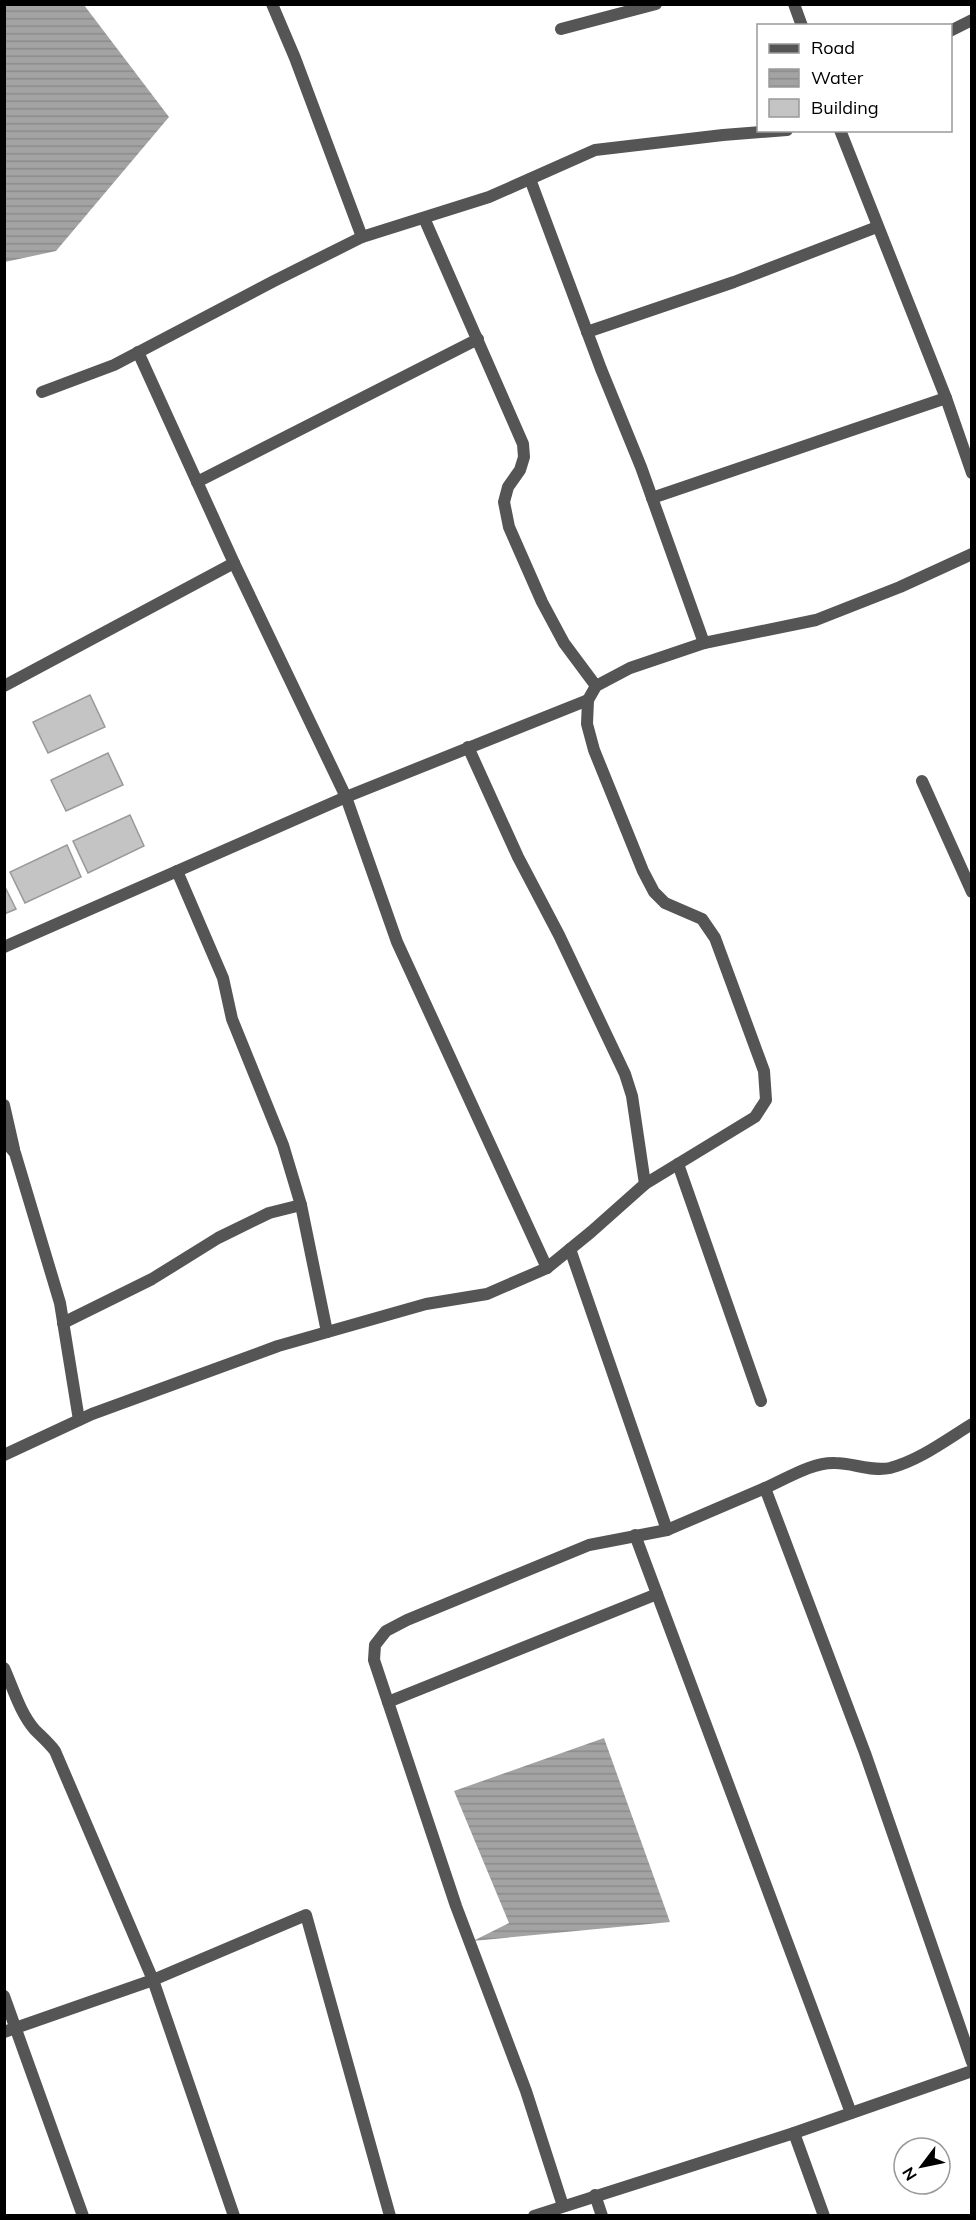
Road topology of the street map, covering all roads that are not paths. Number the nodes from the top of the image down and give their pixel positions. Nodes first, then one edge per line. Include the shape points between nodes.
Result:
1 (272, 4) edge
2 (656, 4) edge
3 (794, 4) edge
4 (972, 20) edge
5 (801, 24) edge
6 (561, 29) dead end
7 (952, 30) edge
8 (761, 132) edge
9 (841, 132) edge
10 (530, 179) junction
11 (424, 218) junction
12 (877, 227) junction
13 (362, 237) junction
14 (587, 332) junction
15 (478, 339) junction
16 (138, 352) junction
17 (42, 392) dead end
18 (946, 398) junction
19 (972, 472) edge
20 (197, 482) junction
21 (652, 498) junction
22 (972, 554) edge
23 (234, 562) junction
24 (704, 642) junction
25 (4, 686) edge
26 (596, 686) junction
27 (588, 700) junction
28 (468, 747) junction
29 (922, 781) dead end
30 (346, 798) junction
31 (177, 871) junction
32 (972, 892) edge
33 (4, 947) edge
34 (4, 1105) edge
35 (4, 1140) edge
36 (15, 1153) junction
37 (678, 1164) junction
38 (645, 1184) junction
39 (301, 1205) junction
40 (570, 1249) junction
41 (547, 1268) junction
42 (63, 1323) junction
43 (327, 1332) junction
44 (761, 1401) dead end
45 (79, 1420) junction
46 (972, 1424) edge
47 (4, 1455) edge
48 (765, 1488) junction
49 (667, 1530) junction
50 (635, 1535) junction
51 (657, 1594) junction
52 (4, 1668) edge
53 (388, 1702) junction
54 (153, 1980) junction
55 (4, 1996) edge
56 (10, 2029) edge
57 (972, 2062) edge
58 (972, 2071) edge
59 (851, 2113) junction
60 (794, 2133) junction
61 (595, 2195) junction
62 (563, 2206) junction
63 (82, 2216) edge
64 (234, 2216) edge
65 (390, 2216) edge
66 (534, 2216) edge
67 (602, 2216) edge
68 (824, 2216) edge

1 - 13 street
2 - 6 street
3 - 5 street
4 - 7 street
8 - 10 street via 595,150
9 - 12 street
10 - 11 street
10 - 14 street
11 - 13 street
11 - 15 street
12 - 14 street via 734,282
12 - 18 street
13 - 16 street
14 - 21 street
15 - 20 street
15 - 26 street via 524,444 520,470 508,487 504,502 509,527 564,643
16 - 17 street
16 - 20 street
18 - 19 street
18 - 21 street
20 - 23 street
21 - 24 street
22 - 24 street via 816,620
23 - 25 street
23 - 30 street
24 - 26 street via 630,668
26 - 27 street
27 - 28 street
27 - 37 street via 587,724 594,750 643,871 665,903 702,919 715,938 764,1071 766,1100 755,1117
28 - 30 street
28 - 38 street via 625,1074
29 - 32 street
30 - 31 street
30 - 41 street via 397,942
31 - 33 street
31 - 39 street via 224,978 232,1019 284,1145
34 - 36 street
35 - 36 street
36 - 42 street
37 - 38 street
37 - 44 street
38 - 40 street
39 - 42 street via 269,1213 218,1238 152,1279
39 - 43 street
40 - 41 street
40 - 49 street
41 - 43 street via 487,1294 426,1304
42 - 45 street
43 - 45 street via 278,1346
45 - 47 street
46 - 48 street via 916,1458 888,1468 833,1462
48 - 49 street
48 - 57 street via 865,1753
49 - 50 street
50 - 51 street
50 - 53 street via 589,1545 386,1631 375,1645 375,1660
51 - 53 street
51 - 59 street
52 - 54 street via 25,1715 55,1751
53 - 62 street
54 - 56 street
54 - 64 street
54 - 65 street via 306,1915
55 - 56 street
56 - 63 street
58 - 59 street
59 - 60 street
60 - 61 street
60 - 68 street
61 - 62 street
61 - 67 street
62 - 66 street

